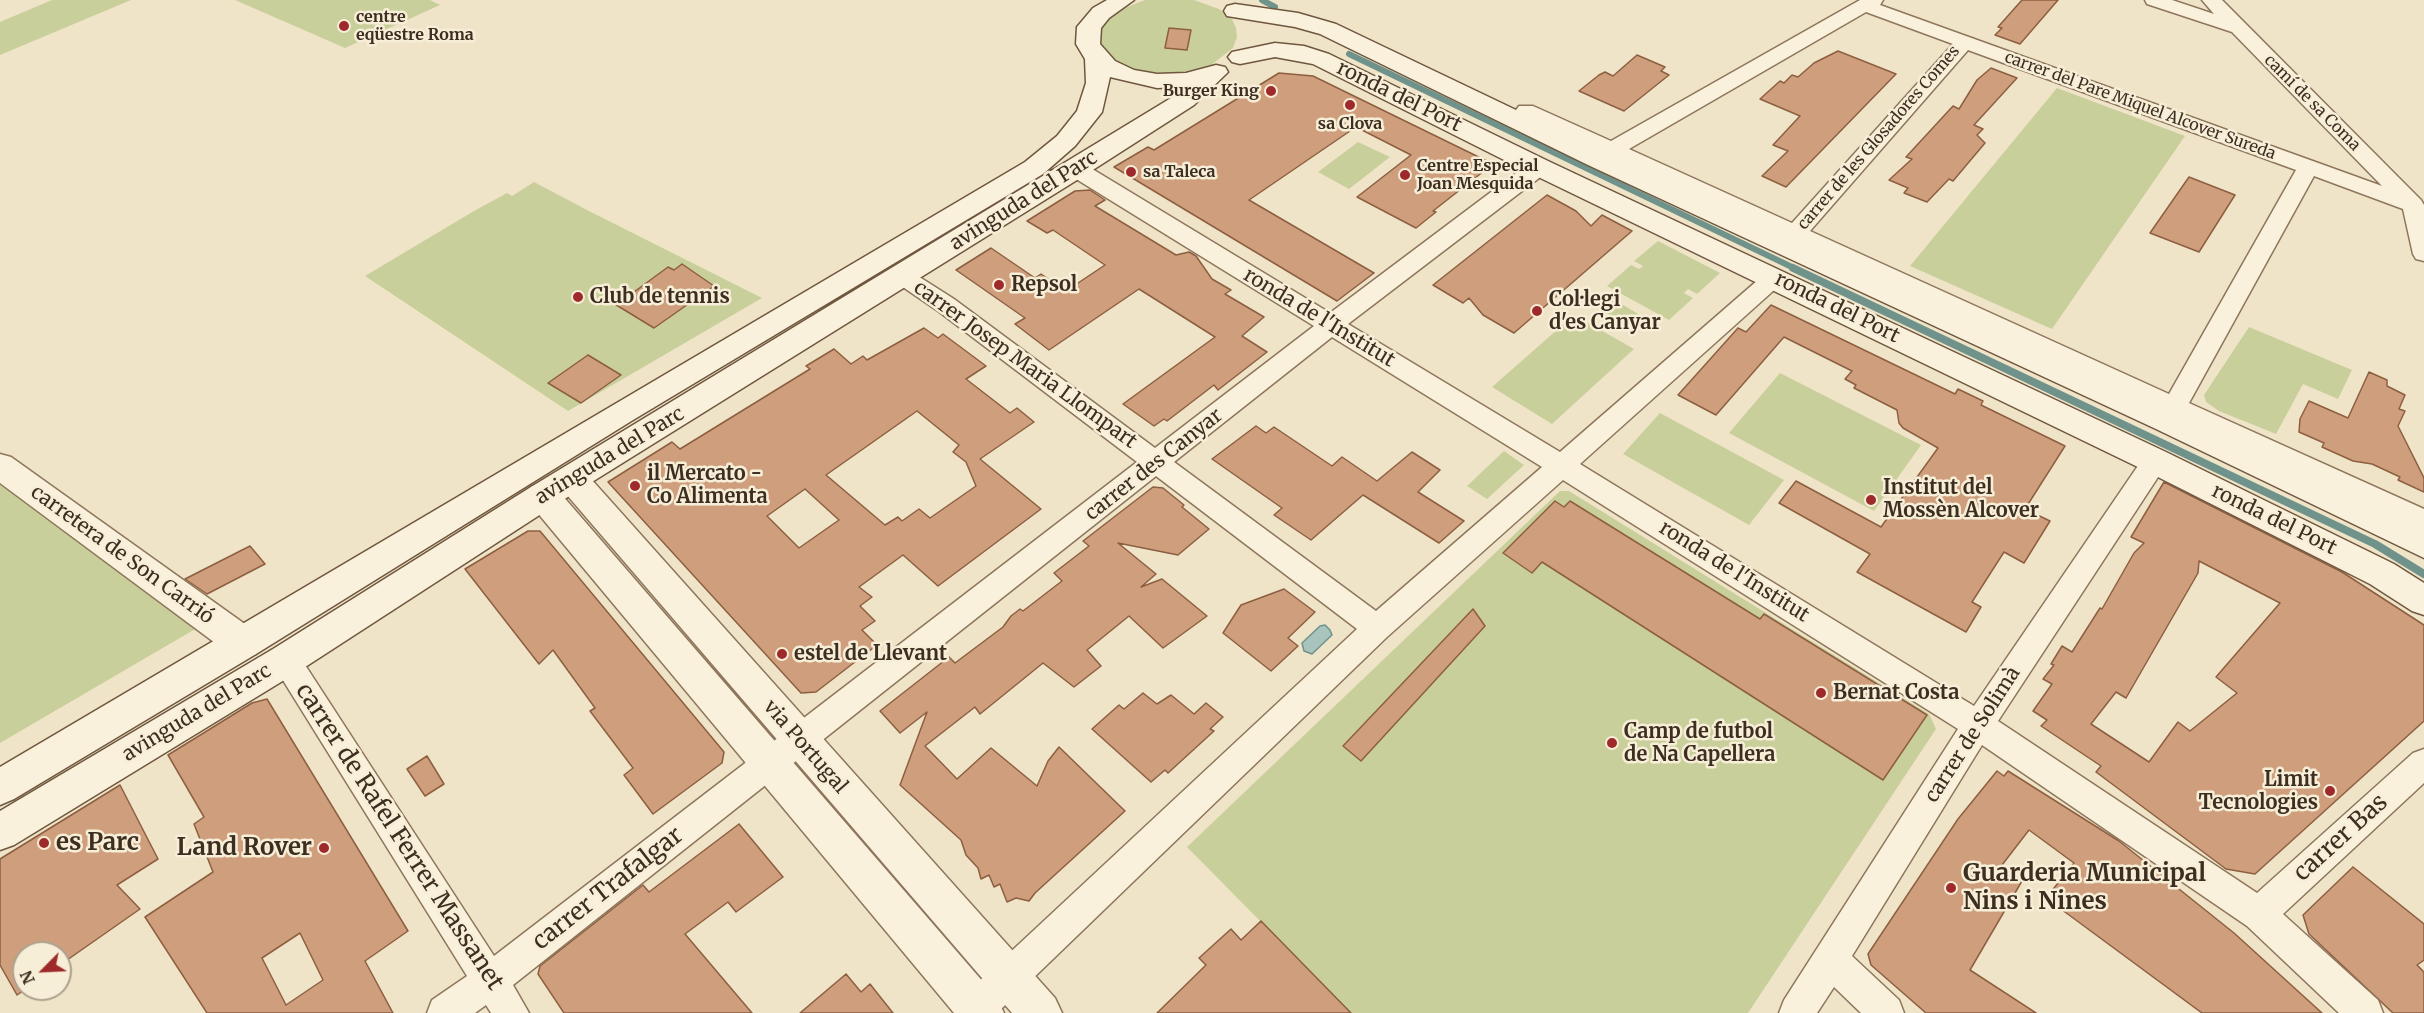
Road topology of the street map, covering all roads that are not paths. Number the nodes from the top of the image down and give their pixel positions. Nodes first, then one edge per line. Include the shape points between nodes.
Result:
1 (1123, 0) edge
2 (2154, 0) edge
3 (2211, 0) edge
4 (1222, 3) edge
5 (1870, 3) edge
6 (1103, 6) edge
7 (2239, 29) junction
8 (1964, 42) junction
9 (1240, 57) junction
10 (1097, 59) junction
11 (1214, 73) junction
12 (1526, 110) dead end
13 (1603, 154) junction
14 (1539, 167) junction
15 (2308, 167) junction
16 (1076, 169) junction
17 (2419, 202) edge
18 (1795, 234) junction
19 (2424, 254) edge
20 (902, 276) junction
21 (1774, 278) junction
22 (1331, 325) junction
23 (2171, 413) junction
24 (2155, 461) junction
25 (1157, 463) junction
26 (1562, 465) junction
27 (0, 466) edge
28 (557, 488) junction
29 (2424, 521) edge
30 (2424, 544) edge
31 (2424, 601) edge
32 (1377, 628) junction
33 (243, 644) junction
34 (286, 660) junction
35 (1978, 724) junction
36 (798, 739) junction
37 (769, 763) junction
38 (2424, 763) edge
39 (0, 787) edge
40 (0, 832) edge
41 (2259, 914) junction
42 (1831, 960) junction
43 (1010, 979) junction
44 (490, 980) junction
45 (977, 1011) edge
46 (445, 1013) edge
47 (512, 1013) edge
48 (1040, 1013) edge
49 (1797, 1013) edge
50 (1886, 1013) edge
51 (2365, 1013) edge

1 - 6 main road
2 - 7 street
3 - 7 street, camí de sa Coma
4 - 9 main road via 1248,29 1246,48
4 - 13 main road, ronda del Port via 1328,28
5 - 8 street, carrer del Pare Miquel Alcover Sureda
5 - 13 street
6 - 10 main road, avinguda del Parc via 1087,35
7 - 17 street, camí de sa Coma
8 - 15 street, carrer del Pare Miquel Alcover Sureda
8 - 18 street, carrer de les Glosadores Comes
9 - 11 main road
9 - 14 main road, ronda del Port via 1275,50 1304,53
10 - 11 main road via 1116,72 1157,81 1187,80
10 - 33 main road, avinguda del Parc via 1098,83 1089,112 1066,141 1043,161
11 - 16 main road, avinguda del Parc via 1185,100
12 - 13 street, ronda del Port
13 - 18 street, ronda del Port
13 - 23 main road, ronda del Port
14 - 21 main road, ronda del Port
14 - 22 street, carrer des Canyar
15 - 17 street, carrer del Pare Miquel Alcover Sureda
15 - 23 street
16 - 20 main road, avinguda del Parc
16 - 22 street, ronda de l'Institut
17 - 19 street
18 - 23 street, ronda del Port
20 - 25 street, carrer Josep Maria Llompart
20 - 28 main road, avinguda del Parc
21 - 24 main road, ronda del Port
21 - 26 street
22 - 25 street, carrer des Canyar
22 - 26 street, ronda de l'Institut
23 - 29 street, ronda del Port
23 - 30 main road, ronda del Port
24 - 31 main road, ronda del Port via 2382,574
24 - 35 street, carrer de Solimà
25 - 32 street, carrer Josep Maria Llompart
25 - 36 street, carrer des Canyar
26 - 32 street
26 - 35 street, ronda de l'Institut
27 - 33 main road, carretera de Son Carrió
28 - 34 main road, avinguda del Parc
28 - 36 main road, via Portugal
28 - 37 main road, via Portugal
32 - 43 street
33 - 39 main road, avinguda del Parc
34 - 40 main road, avinguda del Parc
34 - 44 street, carrer de Rafel Ferrer Massanet
35 - 41 street, ronda de l'Institut
35 - 42 street, carrer de Solimà
36 - 37 street, carrer des Canyar
36 - 43 main road, via Portugal
37 - 44 street, carrer Trafalgar
37 - 45 main road, via Portugal
38 - 41 street, carrer Bas
41 - 51 street, ronda de l'Institut
42 - 49 street, carrer de Solimà
42 - 50 street
43 - 45 street
43 - 48 main road, via Portugal
44 - 46 street, carrer Trafalgar
44 - 47 street, carrer de Rafel Ferrer Massanet

